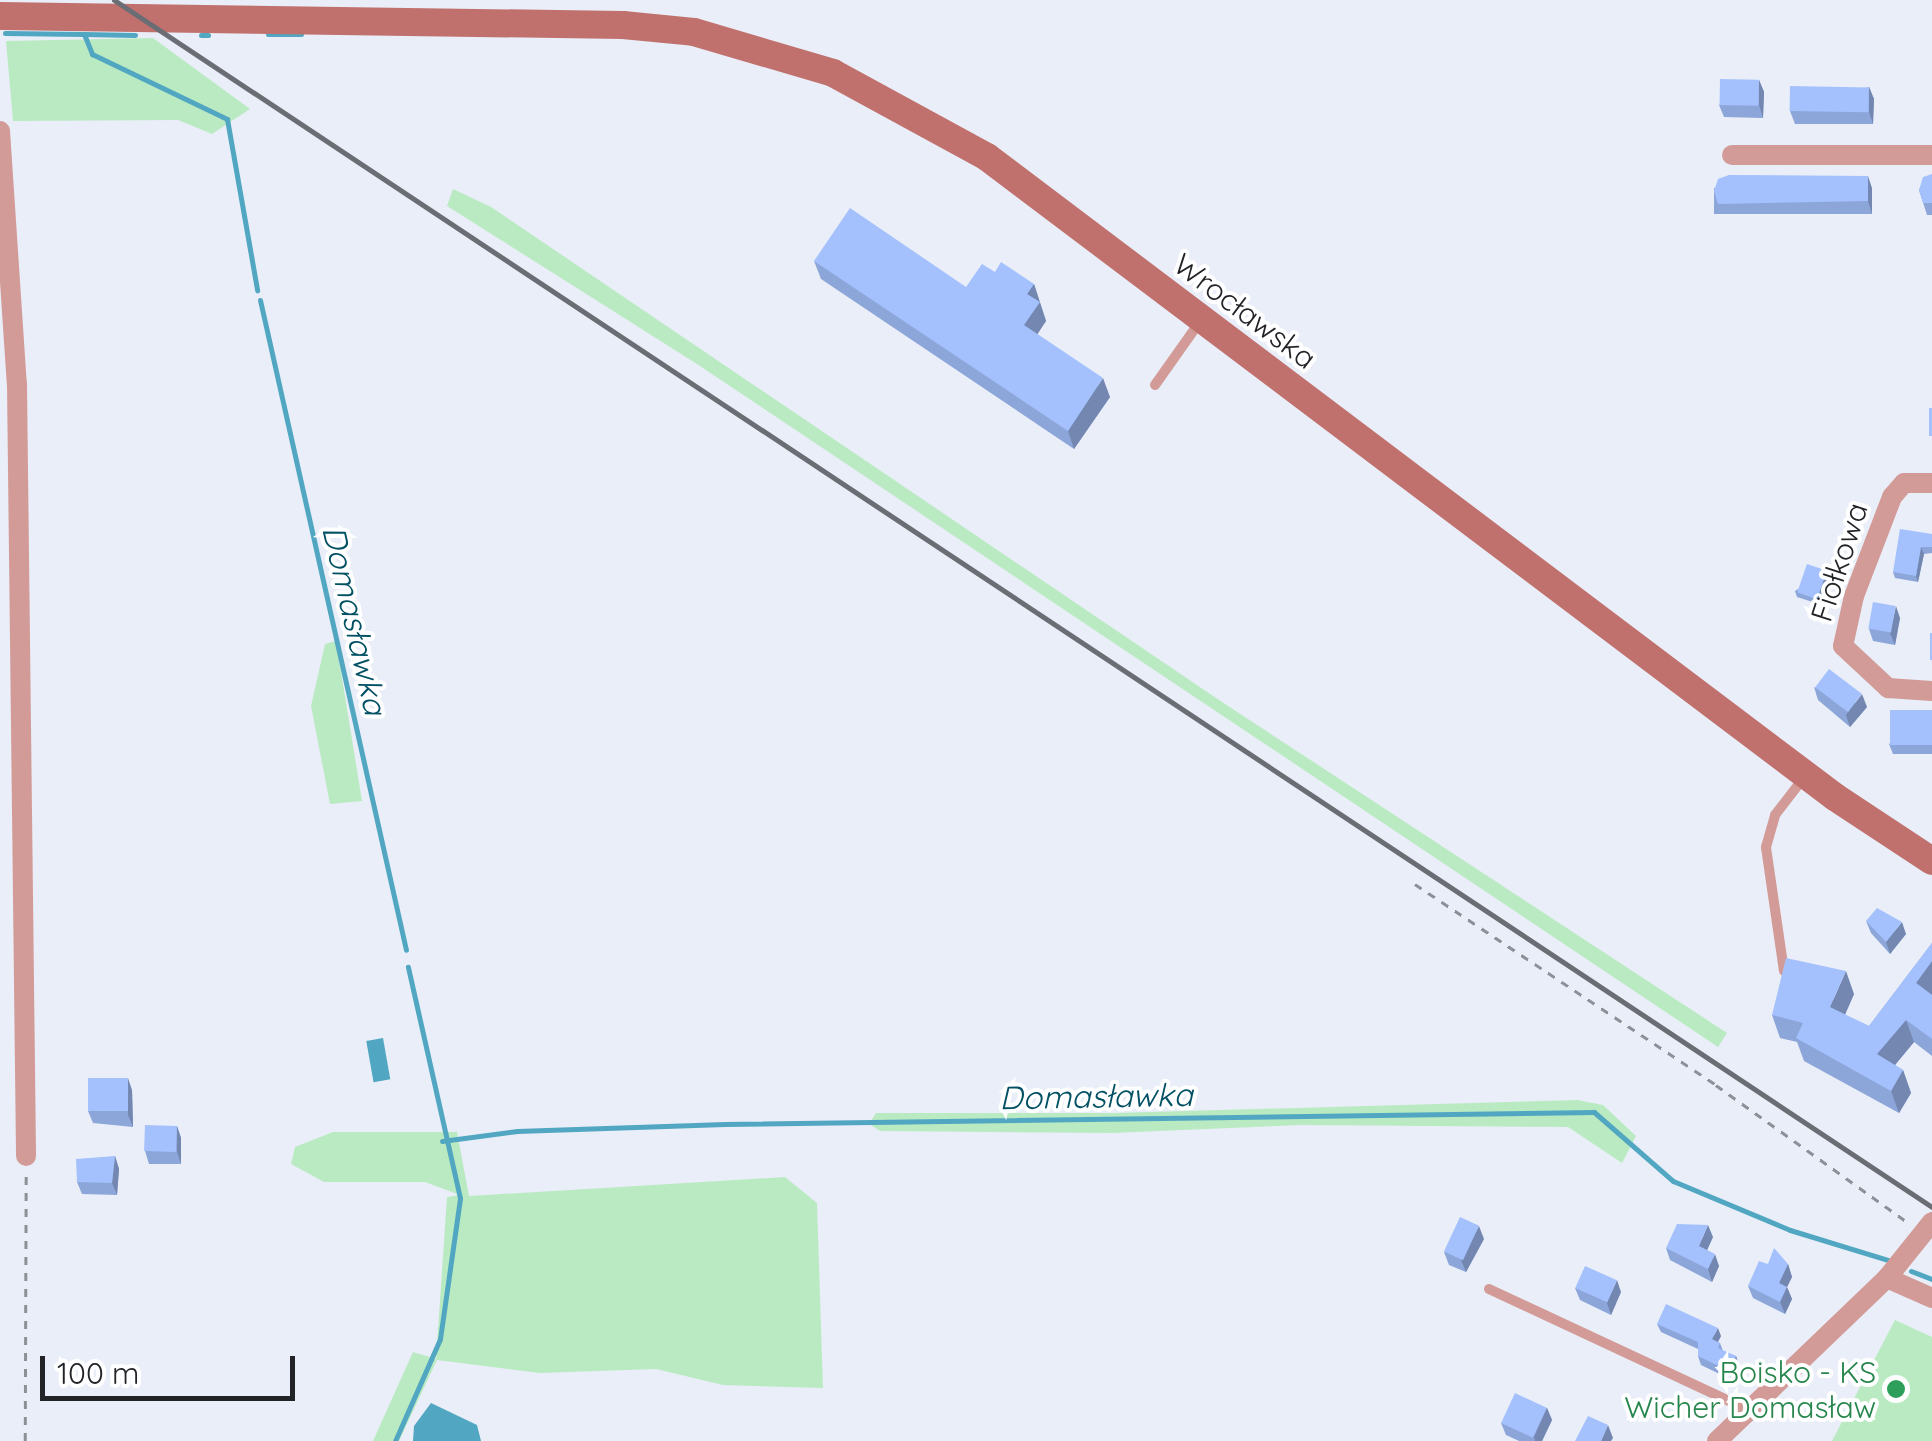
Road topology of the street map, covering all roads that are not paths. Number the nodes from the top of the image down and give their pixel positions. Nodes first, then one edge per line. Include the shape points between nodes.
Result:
1 (0, 16) edge
2 (0, 131) edge
3 (1732, 155) dead end
4 (1932, 155) edge
5 (1200, 320) junction
6 (1156, 385) dead end
7 (1932, 482) edge
8 (1932, 690) edge
9 (1806, 775) junction
10 (1932, 862) edge
11 (1784, 972) edge
12 (26, 1156) road end
13 (1928, 1228) edge
14 (1887, 1278) junction
15 (1490, 1289) dead end
16 (1932, 1298) edge
17 (1749, 1410) junction
18 (1717, 1441) edge

1 - 5 main road, Wrocławska via 433,19 694,32 834,73 986,157
2 - 12 street via 16,384
3 - 4 street
5 - 6 lane
5 - 9 main road, Wrocławska
7 - 8 street, Fiołkowa via 1904,484 1892,497 1854,596 1844,646 1888,688
9 - 10 main road, Wrocławska
9 - 11 lane via 1775,815 1766,847
13 - 14 street
14 - 16 street
14 - 17 street
15 - 17 lane
17 - 18 street

